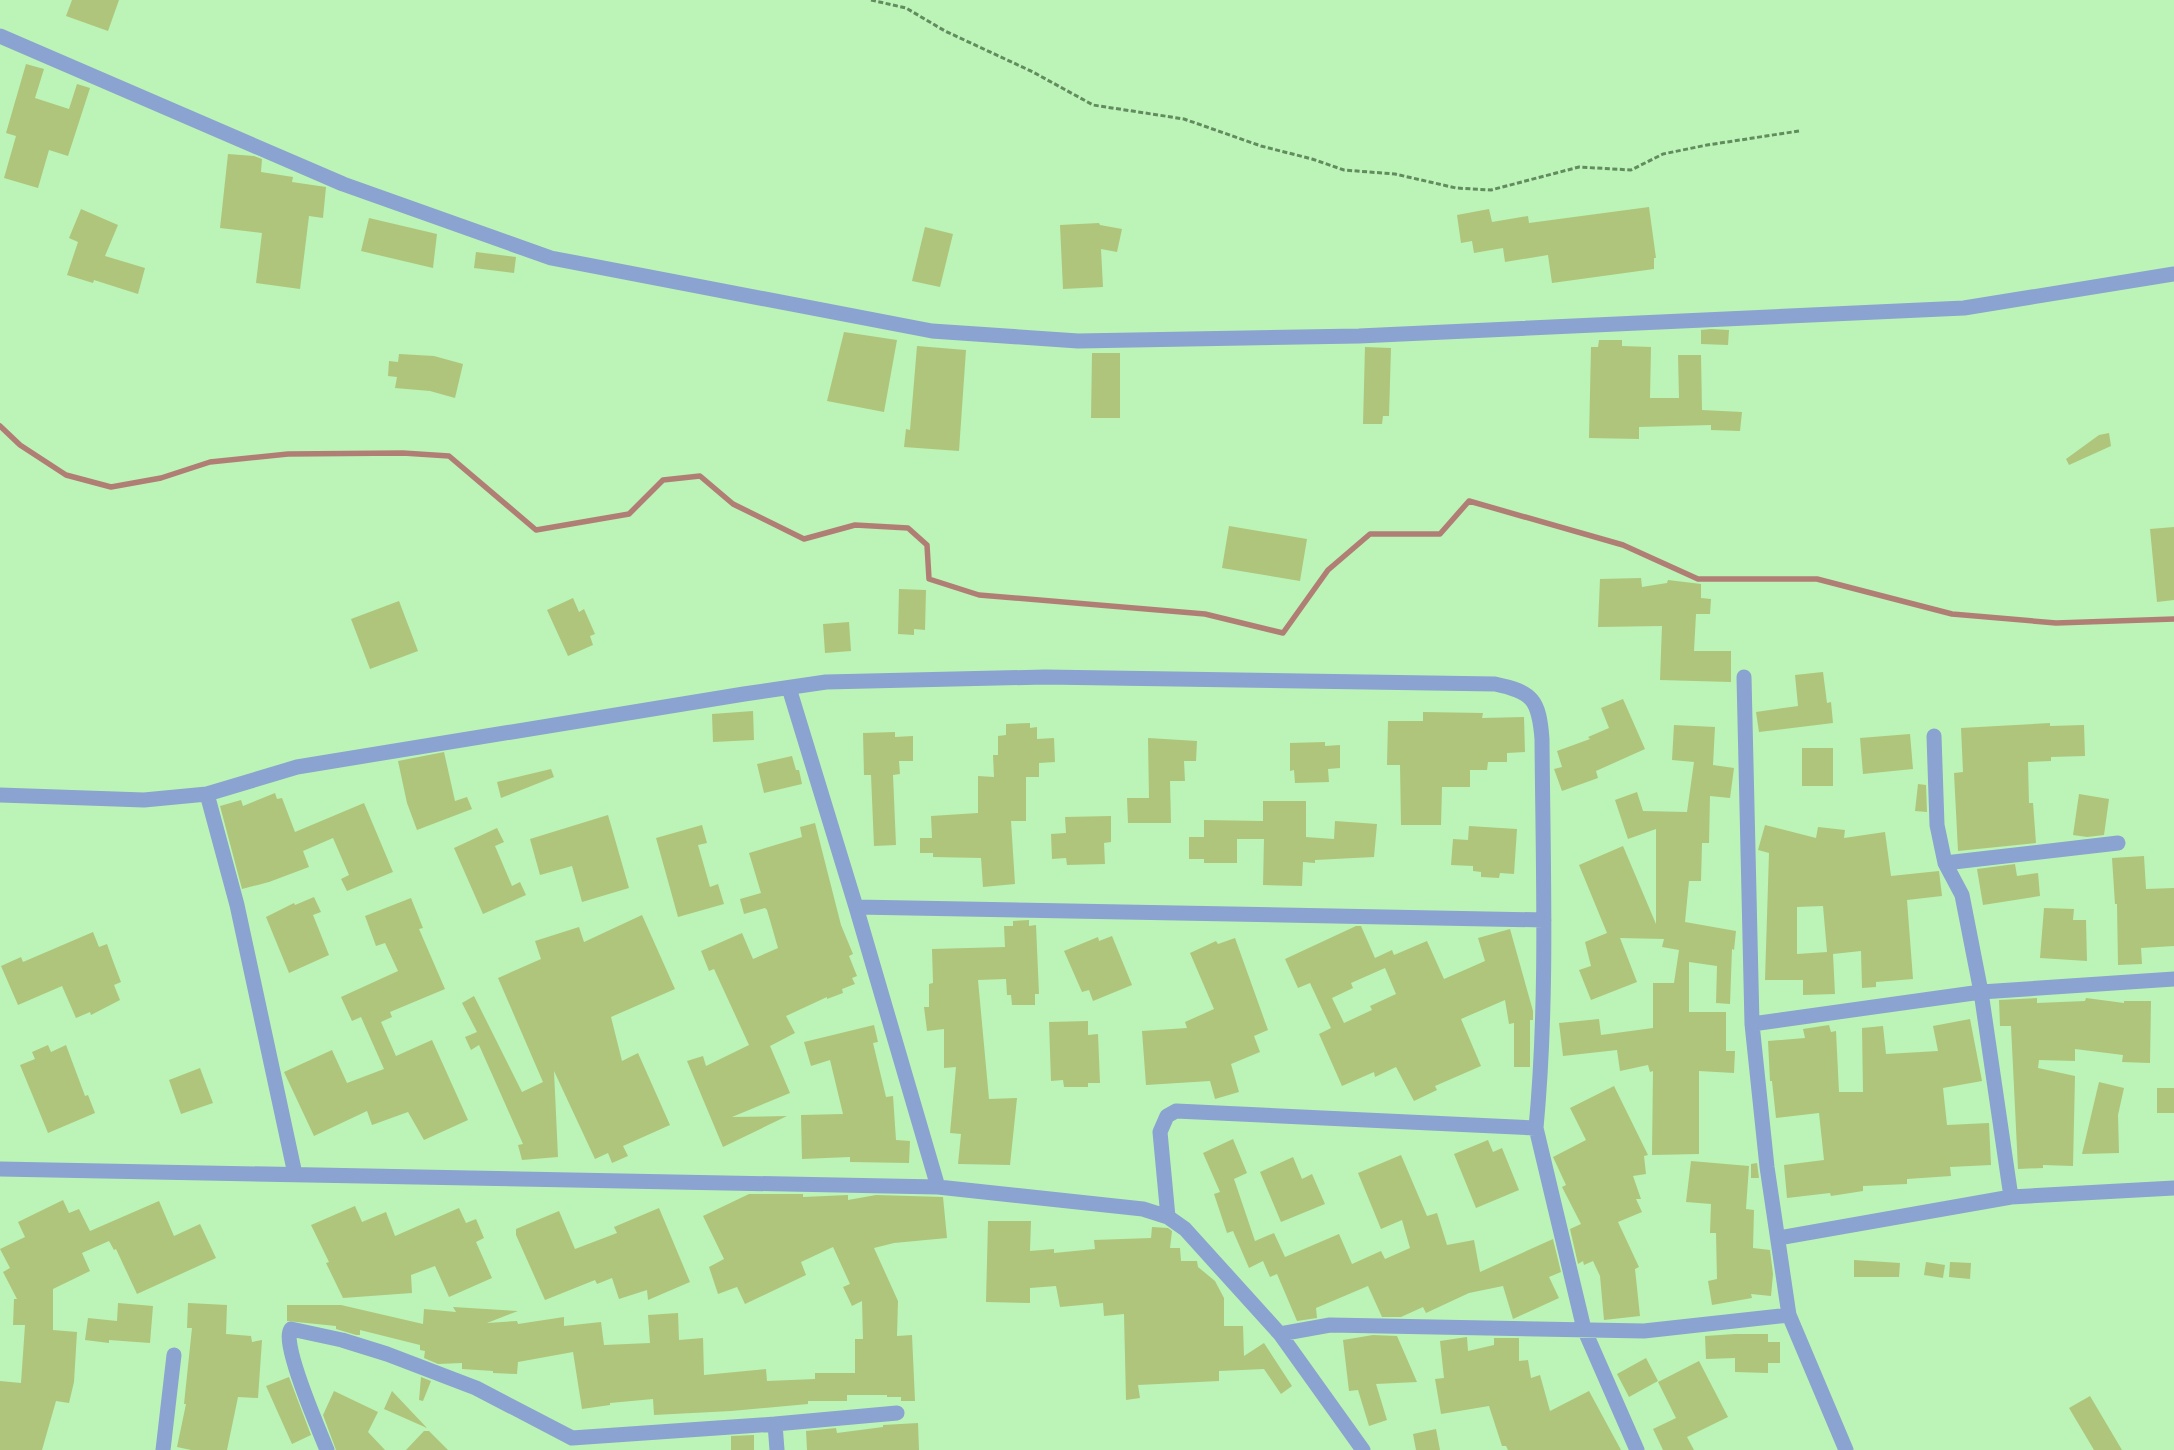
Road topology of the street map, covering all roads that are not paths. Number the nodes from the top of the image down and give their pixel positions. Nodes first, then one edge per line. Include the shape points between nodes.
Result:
1 (0, 36) edge
2 (2174, 274) edge
3 (1744, 677) dead end
4 (789, 688) junction
5 (1934, 736) dead end
6 (207, 794) junction
7 (0, 795) edge
8 (2118, 843) dead end
9 (1945, 863) junction
10 (856, 907) junction
11 (1544, 920) junction
12 (2174, 979) edge
13 (1981, 992) junction
14 (1752, 1024) junction
15 (1536, 1128) junction
16 (0, 1169) edge
17 (295, 1174) junction
18 (938, 1187) junction
19 (2174, 1188) edge
20 (2011, 1196) junction
21 (1168, 1217) junction
22 (1778, 1238) junction
23 (1789, 1315) junction
24 (1584, 1329) junction
25 (1280, 1334) junction
26 (174, 1355) dead end
27 (897, 1413) dead end
28 (775, 1424) junction
29 (573, 1444) edge
30 (164, 1450) edge
31 (327, 1450) edge
32 (777, 1450) edge
33 (1364, 1450) edge
34 (1637, 1450) edge
35 (1846, 1450) edge

1 - 2 street via 343,184 551,258 932,331 1078,341 1349,336 1954,309
3 - 14 street
4 - 6 street via 297,767
4 - 10 street
4 - 11 street via 826,682 1045,676 1494,684 1520,689 1533,700 1540,717
5 - 9 street via 1937,825
6 - 7 street via 144,800
6 - 17 street via 237,904
8 - 9 street
9 - 13 street via 1962,895
10 - 11 street
10 - 18 street
11 - 15 street via 1540,1095
12 - 13 street
13 - 14 street
13 - 20 street
14 - 22 street
15 - 21 street via 1176,1111 1167,1116 1160,1132
15 - 24 street
16 - 17 street
17 - 18 street
18 - 21 street via 1143,1209
19 - 20 street
20 - 22 street
21 - 25 street via 1185,1229
22 - 23 street
23 - 24 street via 1644,1331
23 - 35 street
24 - 25 street via 1330,1325
24 - 34 street
25 - 33 street
26 - 30 street
27 - 28 street
28 - 29 street
28 - 32 street
29 - 31 street via 476,1388 387,1354 291,1329 288,1337 298,1375

